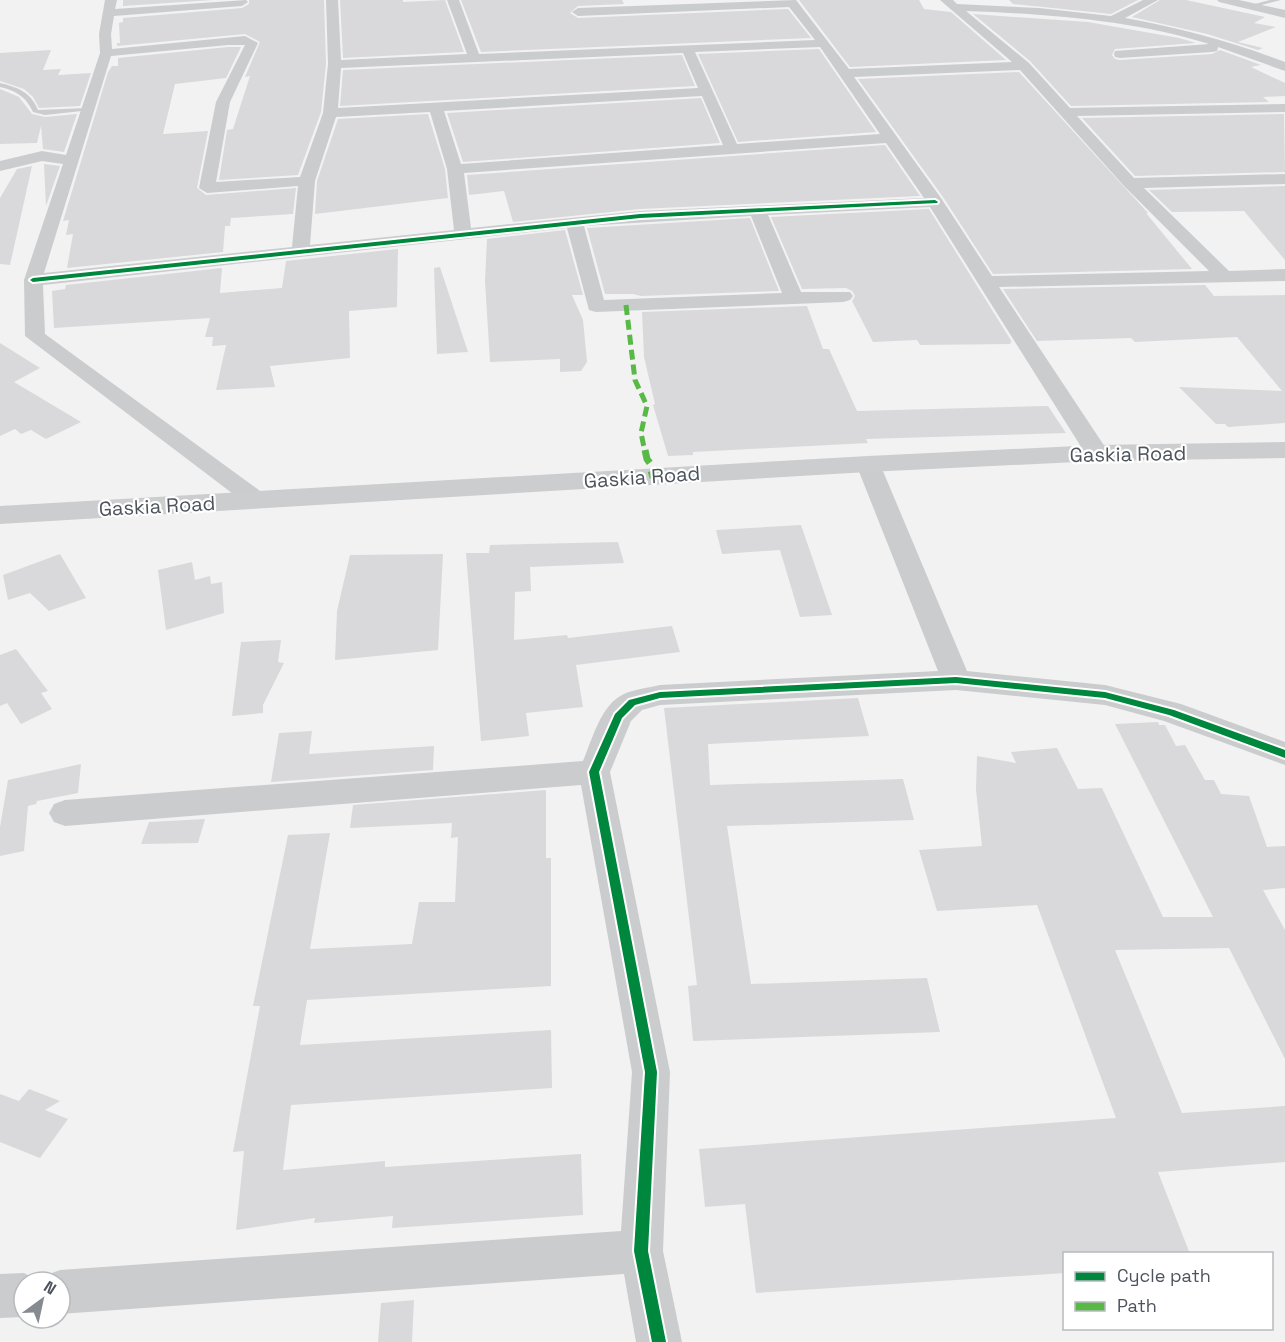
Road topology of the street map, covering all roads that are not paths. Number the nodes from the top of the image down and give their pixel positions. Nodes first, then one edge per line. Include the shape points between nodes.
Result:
1 (111, 0) edge
2 (332, 0) edge
3 (453, 0) edge
4 (568, 0) edge
5 (1152, 0) edge
6 (1223, 0) edge
7 (1278, 0) edge
8 (791, 1) edge
9 (242, 2) dead end
10 (684, 3) edge
11 (950, 4) edge
12 (1250, 6) junction
13 (109, 13) junction
14 (1285, 14) edge
15 (1114, 19) junction
16 (595, 37) dead end
17 (824, 43) junction
18 (1232, 46) junction
19 (687, 48) junction
20 (603, 51) junction
21 (106, 53) junction
22 (1120, 54) dead end
23 (474, 57) junction
24 (335, 64) junction
25 (1024, 66) junction
26 (1285, 67) edge
27 (845, 73) junction
28 (0, 85) edge
29 (707, 92) junction
30 (435, 108) junction
31 (1285, 108) edge
32 (88, 110) junction
33 (1065, 112) junction
34 (330, 113) junction
35 (890, 138) junction
36 (731, 147) junction
37 (72, 160) junction
38 (0, 166) edge
39 (455, 169) junction
40 (1285, 179) edge
41 (308, 181) junction
42 (1130, 183) junction
43 (935, 202) junction
44 (758, 212) junction
45 (574, 222) junction
46 (464, 233) junction
47 (300, 252) junction
48 (1285, 275) edge
49 (1224, 276) junction
50 (33, 280) junction
51 (987, 282) junction
52 (843, 296) dead end
53 (794, 298) junction
54 (1285, 450) edge
55 (1097, 453) junction
56 (868, 464) junction
57 (258, 501) junction
58 (0, 515) edge
59 (956, 680) junction
60 (1285, 754) edge
61 (594, 772) junction
62 (65, 813) dead end
63 (641, 1251) junction
64 (72, 1291) edge
65 (659, 1342) edge

1 - 13 street
2 - 24 street
3 - 23 street
4 - 10 street via 581,17
5 - 15 street
6 - 12 street
7 - 12 lane
8 - 10 street
8 - 17 street
9 - 13 street
11 - 15 street
11 - 25 street
12 - 14 street
13 - 21 street
15 - 18 street via 1181,31
16 - 20 street
17 - 19 street
17 - 27 street
18 - 22 street
18 - 26 street
19 - 20 street
19 - 29 street
20 - 23 street
21 - 32 street
21 - 41 street via 245,40 252,43 223,102 207,188
23 - 24 street
24 - 34 street
25 - 27 street
25 - 33 street
27 - 35 street
28 - 32 lane via 21,91 35,111 45,114
29 - 30 street
29 - 36 street
30 - 34 street
30 - 39 street
31 - 33 street
32 - 37 street
33 - 42 street
34 - 41 street
35 - 36 street
35 - 43 street
36 - 39 street
37 - 38 street via 42,156
37 - 50 street
39 - 46 street
40 - 42 street
41 - 47 street
42 - 49 street
43 - 44 street
43 - 51 street
44 - 45 street
44 - 53 street
45 - 46 street
45 - 53 street via 596,306
46 - 47 street
47 - 50 street
48 - 49 street
49 - 51 street
50 - 57 street via 36,336
51 - 55 street
52 - 53 street
54 - 55 main road, Gaskia Road
55 - 56 main road, Gaskia Road
56 - 57 main road, Gaskia Road
56 - 59 street
57 - 58 main road, Gaskia Road
59 - 60 street via 1105,695 1172,712
59 - 61 street via 660,695 632,702 618,716
61 - 62 street
61 - 63 street via 651,1072
63 - 64 street
63 - 65 street

